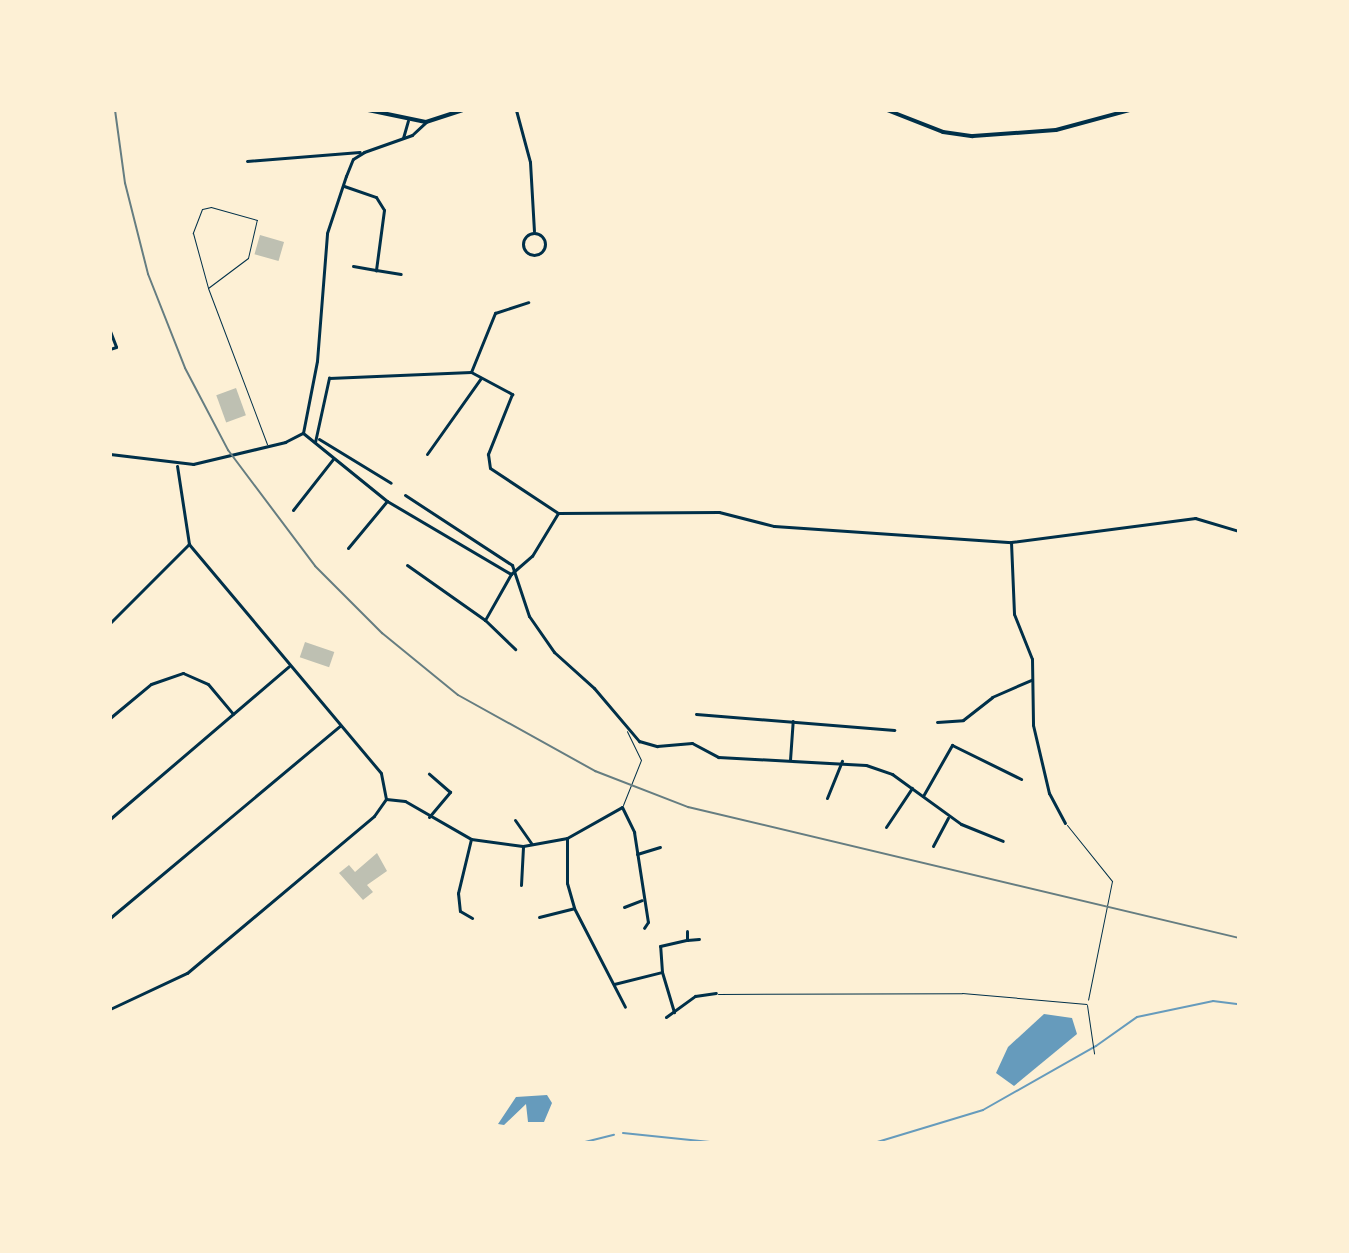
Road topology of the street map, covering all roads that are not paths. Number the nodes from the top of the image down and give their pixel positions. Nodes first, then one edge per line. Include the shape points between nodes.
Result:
1 (215, 110) edge
2 (225, 110) edge
3 (368, 110) edge
4 (462, 110) edge
5 (516, 110) edge
6 (887, 110) edge
7 (1130, 110) edge
8 (451, 113) edge
9 (408, 121) junction
10 (426, 122) junction
11 (403, 138) junction
12 (364, 152) junction
13 (247, 161) dead end
14 (344, 186) junction
15 (534, 231) junction
16 (353, 266) dead end
17 (376, 270) junction
18 (401, 274) dead end
19 (208, 288) junction
20 (528, 302) dead end
21 (110, 331) edge
22 (110, 349) edge
23 (471, 372) junction
24 (481, 378) junction
25 (303, 433) junction
26 (316, 441) junction
27 (269, 447) junction
28 (110, 454) edge
29 (427, 454) dead end
30 (333, 459) junction
31 (177, 466) junction
32 (391, 483) dead end
33 (405, 495) dead end
34 (387, 501) junction
35 (293, 510) dead end
36 (558, 513) junction
37 (1239, 531) edge
38 (1011, 542) junction
39 (189, 544) junction
40 (348, 548) dead end
41 (407, 565) dead end
42 (511, 574) junction
43 (485, 620) junction
44 (110, 623) edge
45 (515, 649) dead end
46 (289, 666) junction
47 (1031, 680) junction
48 (233, 714) junction
49 (696, 714) dead end
50 (110, 718) edge
51 (793, 721) junction
52 (937, 722) dead end
53 (340, 726) junction
54 (894, 730) dead end
55 (627, 731) junction
56 (790, 760) junction
57 (842, 761) junction
58 (429, 774) dead end
59 (1021, 779) dead end
60 (912, 788) junction
61 (923, 796) junction
62 (827, 798) dead end
63 (386, 799) junction
64 (622, 807) junction
65 (948, 816) junction
66 (428, 818) junction
67 (110, 819) edge
68 (515, 820) dead end
69 (1065, 823) joint
70 (886, 827) dead end
71 (567, 838) junction
72 (471, 839) junction
73 (1003, 841) dead end
74 (532, 844) junction
75 (523, 846) junction
76 (933, 846) dead end
77 (660, 847) dead end
78 (636, 854) junction
79 (521, 885) dead end
80 (642, 900) junction
81 (624, 907) dead end
82 (574, 908) junction
83 (539, 917) dead end
84 (110, 918) edge
85 (472, 918) dead end
86 (644, 928) dead end
87 (687, 931) dead end
88 (699, 939) dead end
89 (687, 940) junction
90 (662, 972) junction
91 (614, 984) junction
92 (716, 993) joint
93 (1087, 1004) junction
94 (625, 1007) dead end
95 (110, 1009) edge
96 (674, 1012) junction
97 (666, 1017) dead end
98 (1094, 1053) dead end

1 - 2 street
3 - 9 main road
4 - 8 main road
5 - 15 street via 530,162
6 - 7 main road via 943,132 973,136 1056,130
8 - 10 main road
9 - 10 main road
9 - 11 street
10 - 11 street
11 - 12 street
12 - 13 street
12 - 14 street via 353,159
14 - 17 street via 376,197 384,210
14 - 25 street via 327,233 317,361
15 - 15 street via 545,242 538,255 522,246
16 - 17 street
17 - 18 street
19 - 19 lane via 193,233 202,209 257,220 248,258
19 - 27 lane
20 - 23 street via 495,313
21 - 22 street via 116,347
23 - 24 street
23 - 26 street via 329,378
24 - 29 street
24 - 36 street via 508,389 512,397 488,454 490,468
25 - 26 street
25 - 27 street
26 - 30 street
26 - 32 street
27 - 31 street
28 - 31 street
30 - 34 street
30 - 35 street
31 - 39 street
33 - 42 street via 512,565
34 - 40 street
34 - 42 street
36 - 38 street via 719,512 774,526
36 - 42 street via 532,556
37 - 38 street via 1195,518
38 - 47 street via 1014,614 1032,659
39 - 44 street
39 - 46 street
41 - 43 street
42 - 43 street
42 - 55 street via 529,616 554,652 594,688
43 - 45 street
46 - 48 street
46 - 53 street
47 - 52 street via 992,697 963,720
47 - 69 street via 1031,716 1040,757 1054,806
48 - 50 street via 208,684 183,673 151,684
48 - 67 street
49 - 51 street
51 - 54 street
51 - 56 street
53 - 63 street via 381,773
53 - 84 street
55 - 56 street via 657,746 688,742 718,757
55 - 64 lane via 641,756
56 - 57 street
57 - 60 street via 892,774
57 - 62 street
58 - 66 street via 450,792
59 - 61 street via 952,745
60 - 61 street
60 - 70 street
61 - 65 street
63 - 66 street via 405,801
63 - 95 street via 374,816 187,973
64 - 71 street
64 - 78 street via 634,832
65 - 73 street
65 - 76 street
66 - 72 street
68 - 74 street
69 - 93 lane via 1112,881
71 - 74 street
71 - 82 street via 567,883
72 - 75 street
72 - 85 street via 458,893 460,911
74 - 75 street
75 - 79 street
77 - 78 street
78 - 80 street
80 - 81 street
80 - 86 street via 648,922
82 - 83 street
82 - 91 street
87 - 89 street
88 - 89 street
89 - 90 street via 660,946
90 - 91 street
90 - 96 street
91 - 94 street
92 - 93 lane via 962,993
92 - 96 street via 699,994
93 - 98 lane
96 - 97 street

